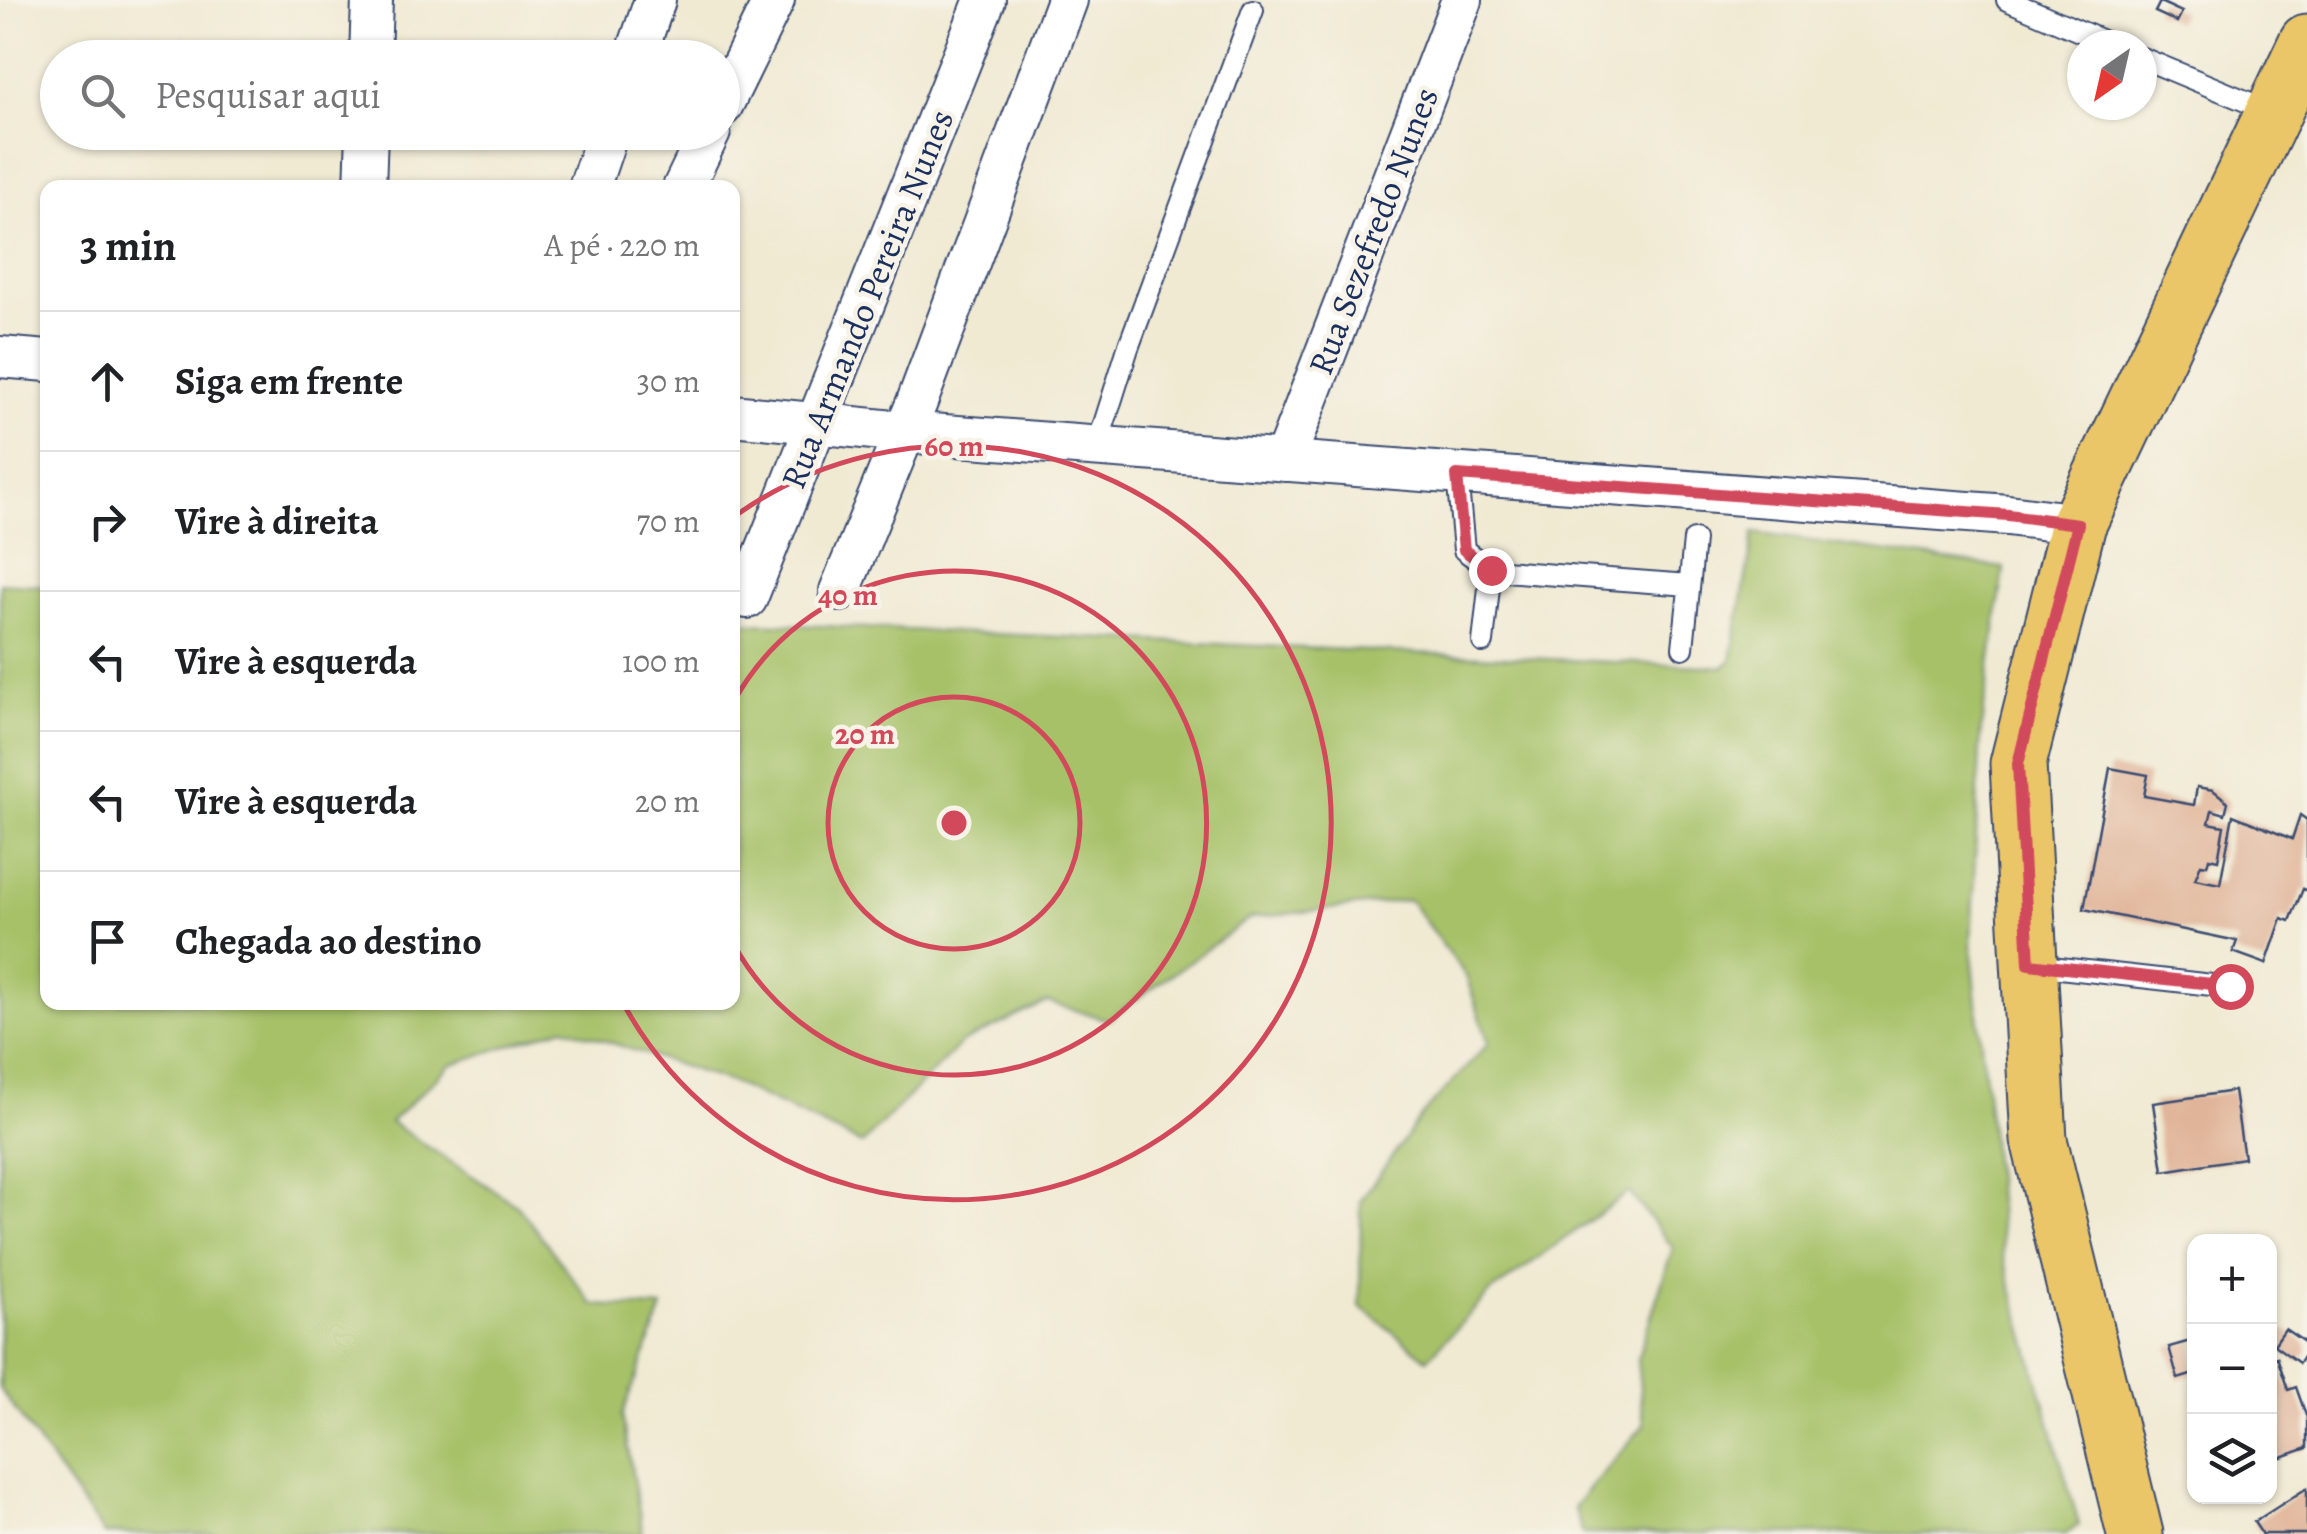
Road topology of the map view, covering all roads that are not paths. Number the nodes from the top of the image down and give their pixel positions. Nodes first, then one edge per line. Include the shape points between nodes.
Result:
1 (372, 0) edge
2 (655, 0) edge
3 (774, 0) edge
4 (985, 0) edge
5 (1067, 0) edge
6 (1461, 0) edge
7 (2006, 0) edge
8 (1253, 10) dead end
9 (2077, 30) edge
10 (371, 40) edge
11 (641, 40) edge
12 (2307, 42) edge
13 (2157, 64) edge
14 (740, 69) edge
15 (2274, 113) junction
16 (366, 150) edge
17 (602, 150) edge
18 (701, 150) edge
19 (365, 180) edge
20 (592, 180) edge
21 (687, 180) edge
22 (0, 357) edge
23 (40, 360) edge
24 (740, 416) edge
25 (818, 422) junction
26 (904, 432) junction
27 (1098, 446) junction
28 (1284, 461) junction
29 (1457, 475) junction
30 (2078, 524) junction
31 (1694, 540) dead end
32 (1491, 570) junction
33 (1689, 585) junction
34 (840, 592) dead end
35 (748, 598) dead end
36 (1483, 642) dead end
37 (1683, 648) dead end
38 (2029, 964) junction
39 (2230, 986) dead end
40 (2135, 1534) edge

1 - 10 street
2 - 11 street
3 - 14 street
4 - 25 street, Rua Armando Pereira Nunes
5 - 26 street
6 - 28 street, Rua Sezefredo Nunes
7 - 9 lane
8 - 27 lane
12 - 15 main road
13 - 15 lane
15 - 30 main road
16 - 19 street
17 - 20 street
18 - 21 street
22 - 23 street
24 - 25 street
25 - 26 street
25 - 35 street, Rua Armando Pereira Nunes
26 - 27 street
26 - 34 street
27 - 28 street
28 - 29 street
29 - 30 street
29 - 32 lane via 1464,550
30 - 38 main road via 2018,764
31 - 33 lane
32 - 33 lane
32 - 36 lane
33 - 37 lane
38 - 39 lane
38 - 40 main road via 2039,1140

